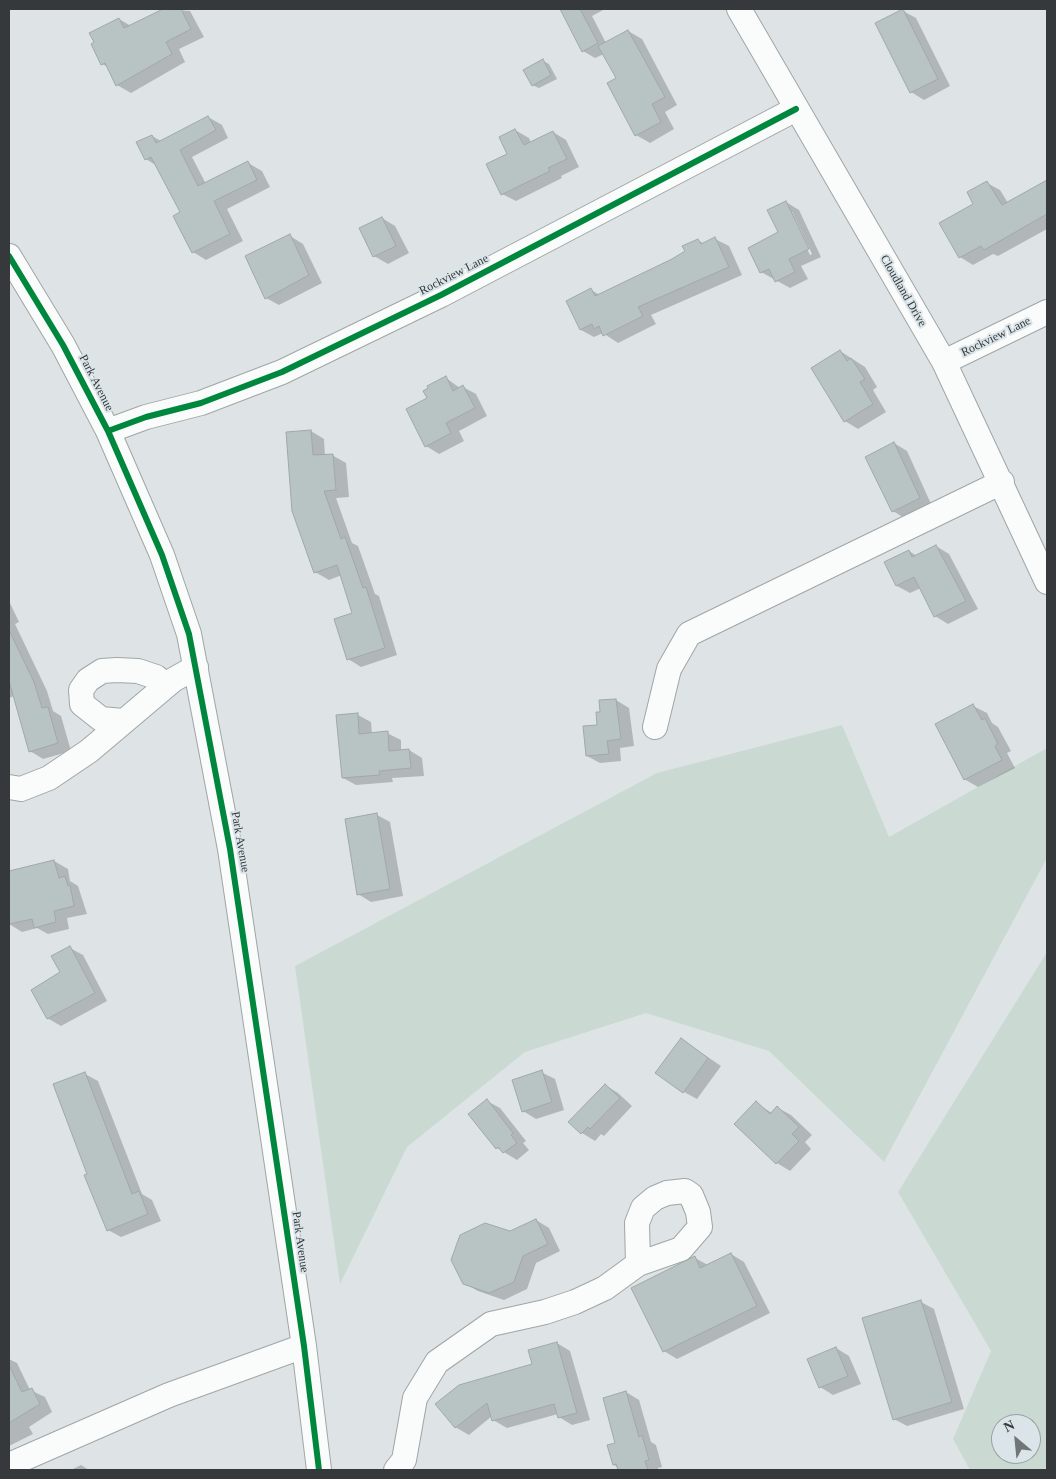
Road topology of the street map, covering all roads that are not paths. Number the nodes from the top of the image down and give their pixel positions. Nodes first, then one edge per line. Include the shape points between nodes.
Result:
1 (739, 9) edge
2 (796, 109) junction
3 (9, 256) edge
4 (1047, 312) edge
5 (944, 362) junction
6 (108, 431) junction
7 (1002, 482) junction
8 (1047, 582) edge
9 (196, 666) junction
10 (166, 685) junction
11 (123, 721) junction
12 (655, 727) dead end
13 (9, 787) edge
14 (638, 1264) dead end
15 (304, 1346) junction
16 (9, 1465) edge
17 (319, 1470) edge
18 (396, 1470) edge

1 - 2 street, Cloudland Drive
2 - 5 street, Cloudland Drive
2 - 6 street, Rockview Lane via 441,295 282,372 201,403
3 - 6 street, Park Avenue via 63,345
4 - 5 street, Rockview Lane
5 - 7 street, Cloudland Drive
6 - 9 street, Park Avenue via 162,555 189,634
7 - 8 street, Cloudland Drive
7 - 12 street via 689,634 669,669
9 - 10 street
9 - 15 street, Park Avenue via 230,849
10 - 11 street
10 - 11 street via 156,677 138,671 102,671 88,680 81,690 82,704 101,719
11 - 13 street via 89,751 50,778 21,788
14 - 18 street via 605,1288 575,1302 491,1324 437,1362 416,1398 404,1460
15 - 16 street via 169,1395
15 - 17 street, Park Avenue

